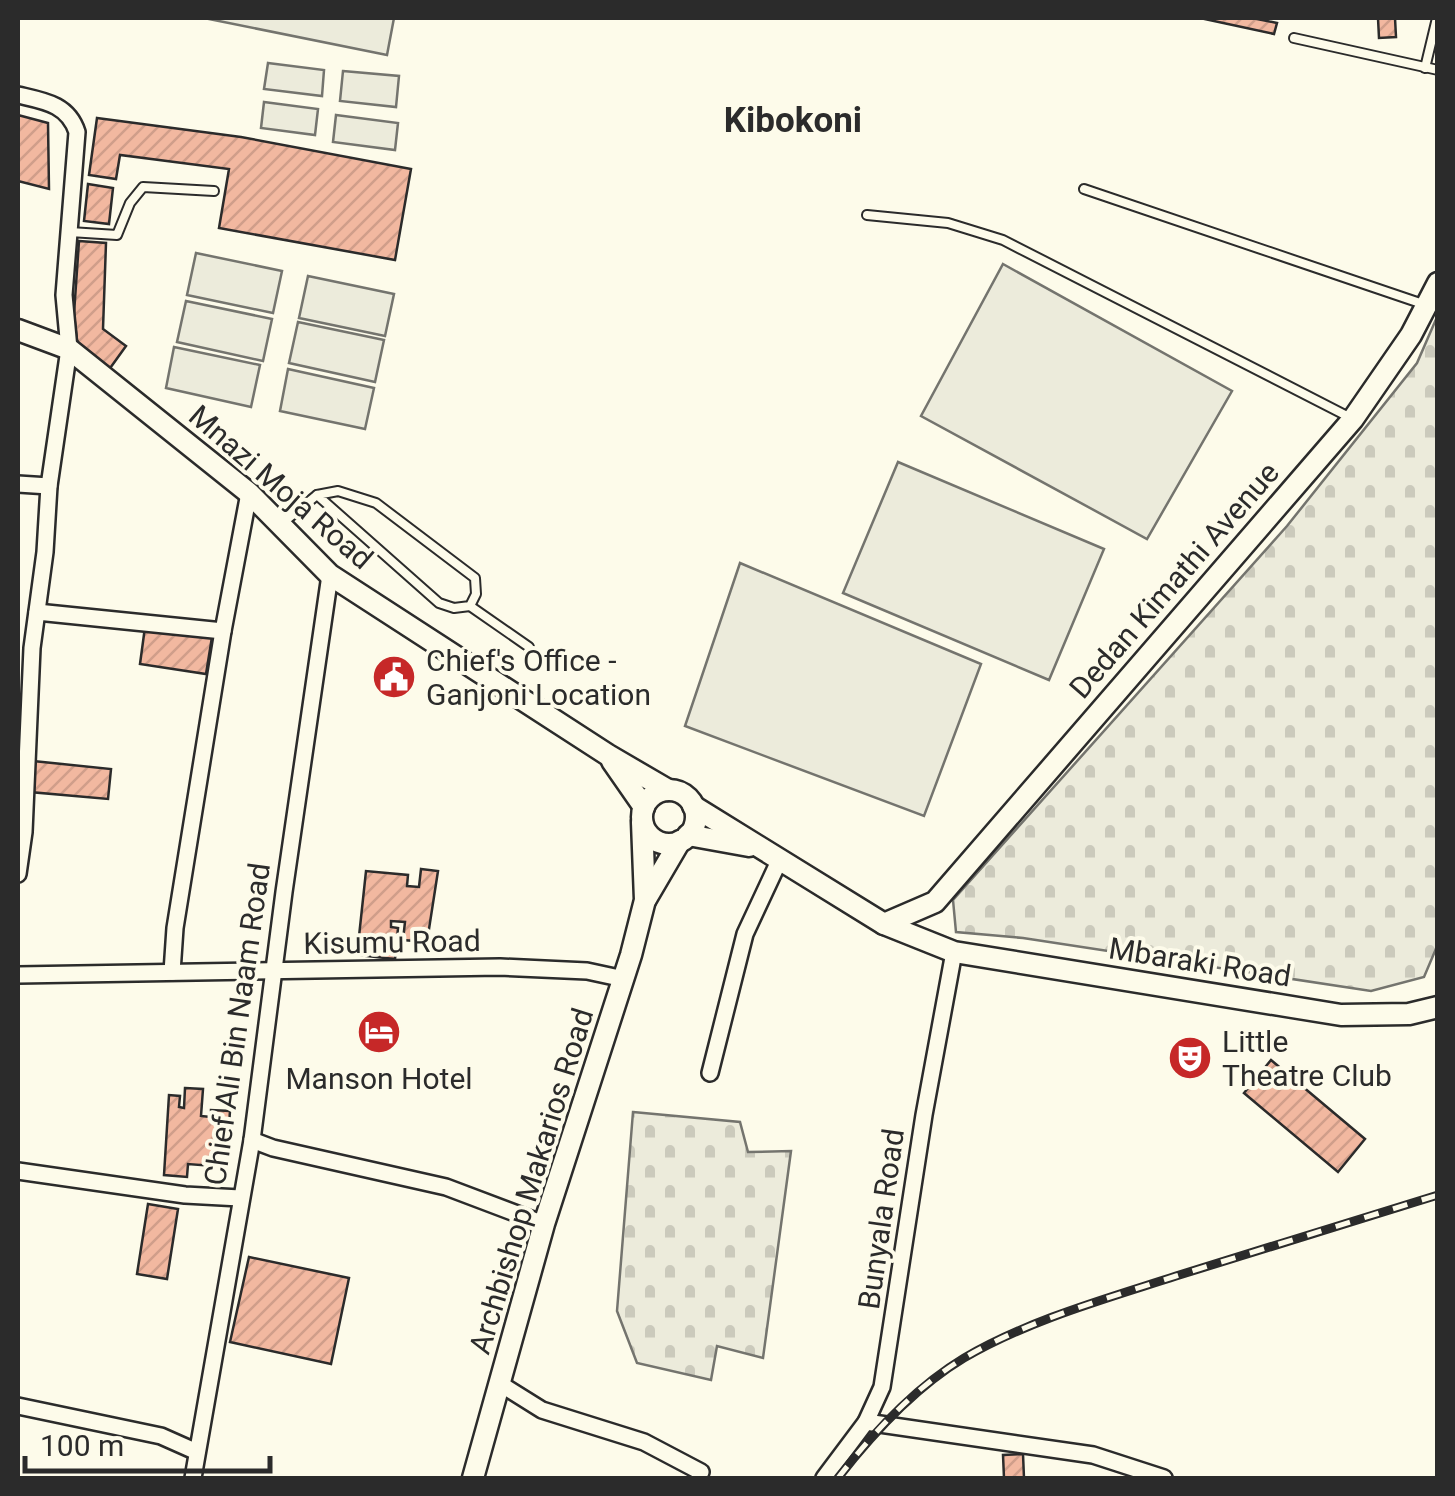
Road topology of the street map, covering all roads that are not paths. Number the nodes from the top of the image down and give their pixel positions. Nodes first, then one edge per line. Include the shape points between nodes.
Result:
1 (1437, 18) edge
2 (1294, 38) dead end
3 (1425, 68) junction
4 (1438, 70) edge
5 (18, 95) edge
6 (1084, 189) dead end
7 (214, 190) dead end
8 (867, 216) dead end
9 (70, 232) junction
10 (1438, 282) edge
11 (1427, 306) junction
12 (18, 330) edge
13 (69, 349) junction
14 (1353, 420) junction
15 (18, 484) edge
16 (49, 486) junction
17 (249, 493) junction
18 (317, 495) junction
19 (280, 524) junction
20 (330, 576) junction
21 (470, 606) junction
22 (37, 612) junction
23 (223, 630) junction
24 (529, 647) dead end
25 (608, 755) junction
26 (668, 790) junction
27 (694, 806) junction
28 (643, 814) junction
29 (21, 832) edge
30 (684, 838) junction
31 (770, 854) junction
32 (18, 874) edge
33 (644, 900) junction
34 (935, 902) junction
35 (884, 924) junction
36 (948, 949) junction
37 (631, 955) junction
38 (587, 971) junction
39 (172, 972) junction
40 (273, 972) junction
41 (18, 975) edge
42 (624, 979) junction
43 (1438, 1006) edge
44 (710, 1073) dead end
45 (252, 1140) junction
46 (18, 1171) edge
47 (240, 1198) junction
48 (544, 1224) junction
49 (502, 1386) junction
50 (18, 1406) edge
51 (866, 1422) junction
52 (197, 1452) junction
53 (701, 1472) dead end
54 (193, 1478) edge
55 (474, 1478) edge
56 (824, 1478) edge
57 (1164, 1478) edge

1 - 3 lane
2 - 3 lane
3 - 4 lane
5 - 9 street via 56,105 72,118
6 - 11 lane
7 - 9 lane via 143,188 117,235
8 - 14 lane via 948,223 1003,240
9 - 13 street via 64,294
10 - 11 main road, Dedan Kimathi Avenue
11 - 14 main road, Dedan Kimathi Avenue
12 - 13 main road, Mnazi Moja Road
13 - 16 street
13 - 17 main road, Mnazi Moja Road
14 - 34 main road, Dedan Kimathi Avenue
15 - 16 street
16 - 22 street
17 - 19 main road, Mnazi Moja Road
17 - 23 street
18 - 19 lane
18 - 21 lane via 438,603
18 - 21 lane via 338,491 376,503 475,578
19 - 20 main road, Mnazi Moja Road
20 - 25 main road, Mnazi Moja Road
20 - 40 street, Chief Ali Bin Naam Road
21 - 24 lane
22 - 23 street
22 - 29 street
23 - 39 street
25 - 26 main road, Mnazi Moja Road
25 - 28 main road
26 - 27 main road
26 - 28 main road via 658,792
27 - 30 main road via 694,827
27 - 31 main road
28 - 30 main road via 656,841
28 - 33 main road
29 - 32 street
30 - 31 main road
30 - 33 main road
31 - 35 main road
31 - 44 street
33 - 37 main road, Archbishop Makarios Road
34 - 35 main road, Dedan Kimathi Avenue
34 - 36 main road via 934,926
35 - 36 main road
36 - 43 main road, Mbaraki Road via 1341,1016
36 - 51 street, Bunyala Road via 889,1356
37 - 38 street, Kisumu Road
37 - 42 main road, Archbishop Makarios Road
38 - 40 street, Kisumu Road
38 - 42 street, Kisumu Road
39 - 40 street, Kisumu Road
39 - 41 street, Kisumu Road
40 - 45 street, Chief Ali Bin Naam Road
42 - 48 main road, Archbishop Makarios Road
45 - 47 street, Chief Ali Bin Naam Road
45 - 48 street via 472,1194
46 - 47 street
47 - 52 street, Chief Ali Bin Naam Road
48 - 49 main road, Archbishop Makarios Road
49 - 53 street via 542,1410 644,1442
49 - 55 main road, Archbishop Makarios Road
50 - 52 street via 161,1436
51 - 56 street, Bunyala Road
51 - 57 street via 1093,1456
52 - 54 street, Chief Ali Bin Naam Road

